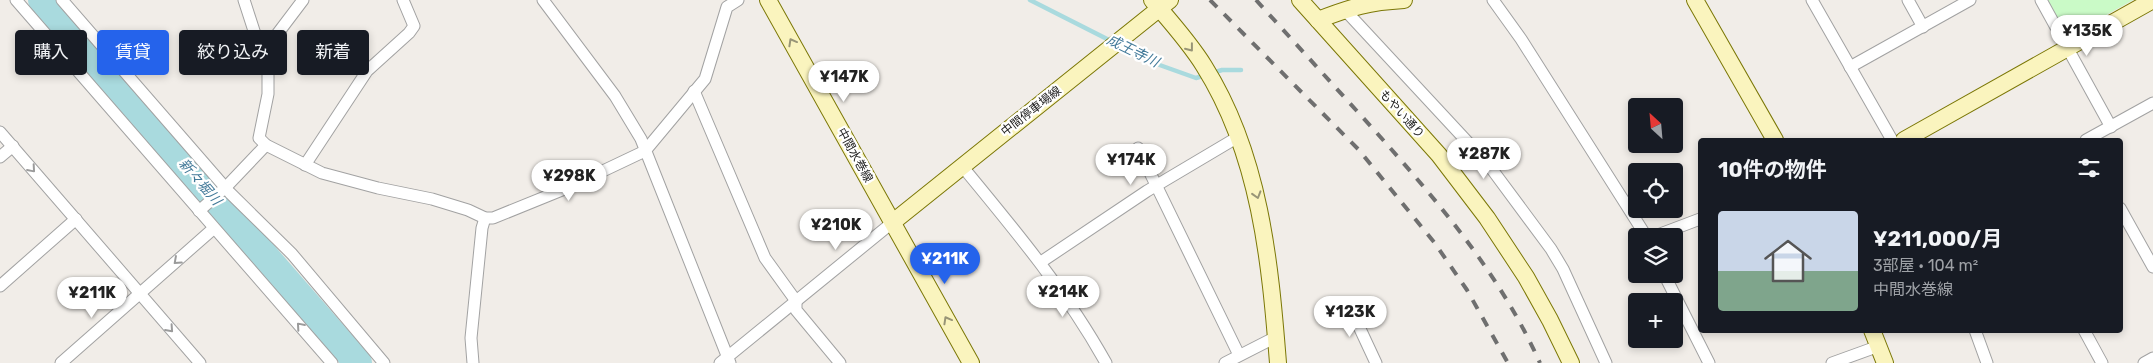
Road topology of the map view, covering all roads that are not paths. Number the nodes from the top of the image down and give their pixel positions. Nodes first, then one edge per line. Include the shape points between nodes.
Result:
1 (16, 0) edge
2 (62, 0) edge
3 (244, 0) edge
4 (303, 0) edge
5 (403, 0) edge
6 (543, 0) edge
7 (738, 0) edge
8 (768, 0) edge
9 (1300, 0) edge
10 (1404, 0) edge
11 (1493, 0) edge
12 (1695, 0) edge
13 (1812, 0) edge
14 (1908, 0) edge
15 (1970, 0) edge
16 (2040, 0) edge
17 (2153, 0) edge
18 (1161, 3) edge
19 (1344, 9) junction
20 (1318, 20) junction
21 (1923, 27) junction
22 (254, 30) edge
23 (280, 30) edge
24 (2067, 48) junction
25 (1850, 67) junction
26 (268, 75) edge
27 (694, 91) junction
28 (2153, 103) edge
29 (2110, 127) junction
30 (0, 132) edge
31 (1238, 137) junction
32 (1774, 138) edge
33 (1891, 138) edge
34 (1908, 138) edge
35 (2090, 138) edge
36 (266, 145) junction
37 (12, 146) junction
38 (1138, 148) dead end
39 (645, 152) junction
40 (0, 157) edge
41 (305, 165) junction
42 (962, 166) junction
43 (1158, 186) junction
44 (224, 189) junction
45 (203, 208) junction
46 (2123, 213) edge
47 (485, 218) junction
48 (76, 219) junction
49 (1698, 220) edge
50 (893, 222) junction
51 (1641, 228) edge
52 (1676, 228) edge
53 (213, 229) junction
54 (1041, 262) junction
55 (2153, 267) edge
56 (1669, 283) edge
57 (0, 286) edge
58 (140, 295) junction
59 (796, 301) junction
60 (1348, 303) dead end
61 (1873, 333) edge
62 (1976, 333) edge
63 (2086, 333) edge
64 (1276, 337) junction
65 (1879, 346) junction
66 (1239, 355) junction
67 (2153, 358) edge
68 (726, 361) edge
69 (61, 363) edge
70 (200, 363) edge
71 (332, 363) edge
72 (384, 363) edge
73 (473, 363) edge
74 (840, 363) edge
75 (971, 363) edge
76 (1106, 363) edge
77 (1225, 363) edge
78 (1278, 363) edge
79 (1376, 363) edge
80 (1570, 363) edge
81 (1606, 363) edge
82 (1709, 363) edge
83 (1832, 363) edge
84 (1885, 363) edge
85 (1987, 363) edge
86 (2102, 363) edge
87 (2144, 363) edge

1 - 45 street
2 - 44 street
3 - 22 street
4 - 23 street
5 - 41 street via 414,26 367,71
6 - 39 street via 615,96 641,139
7 - 27 street via 727,7 705,79
50 -> 8 street, 中間水巻線
9 - 20 street, もやい通り
10 - 19 street via 1372,2
11 - 51 street
12 - 32 street
13 - 25 street
14 - 21 street
15 - 21 street
16 - 24 street
17 - 24 street
18 -> 31 street via 1204,66
18 - 42 street, 中間停車場線
19 - 20 street
19 - 81 street via 1488,164 1551,249
20 - 80 street, もやい通り via 1439,155 1487,218 1526,277
21 - 25 street
24 - 29 street
24 - 34 street
25 - 33 street
26 - 36 street via 268,94 259,138
27 - 39 street
27 - 59 street via 765,258
28 - 29 street
29 - 35 street
30 - 37 street
31 - 43 street
31 -> 64 street via 1259,201 1267,244
36 - 41 street
36 - 44 street
37 - 40 street
37 -> 48 street
38 - 43 street
39 - 47 street via 567,188 493,218
39 - 68 street via 662,188
41 - 47 street via 341,179 432,199
42 - 50 street, 中間停車場線
42 - 54 street
43 - 54 street
43 - 66 street
44 - 45 street
44 - 72 street via 292,254
45 - 53 street
46 - 55 street
47 - 73 street via 471,338
48 - 57 street
48 - 58 street
49 - 52 street
50 - 59 street
75 -> 50 street, 中間水巻線
53 -> 58 street
71 -> 53 street
54 - 76 street
56 - 82 street
58 - 69 street
58 -> 70 street
59 - 68 street
59 - 74 street via 796,310
60 - 79 street
61 - 65 street
62 - 85 street
63 - 86 street
64 - 66 street
64 - 78 street
65 - 83 street
65 - 84 street
66 - 77 street
67 - 87 street

